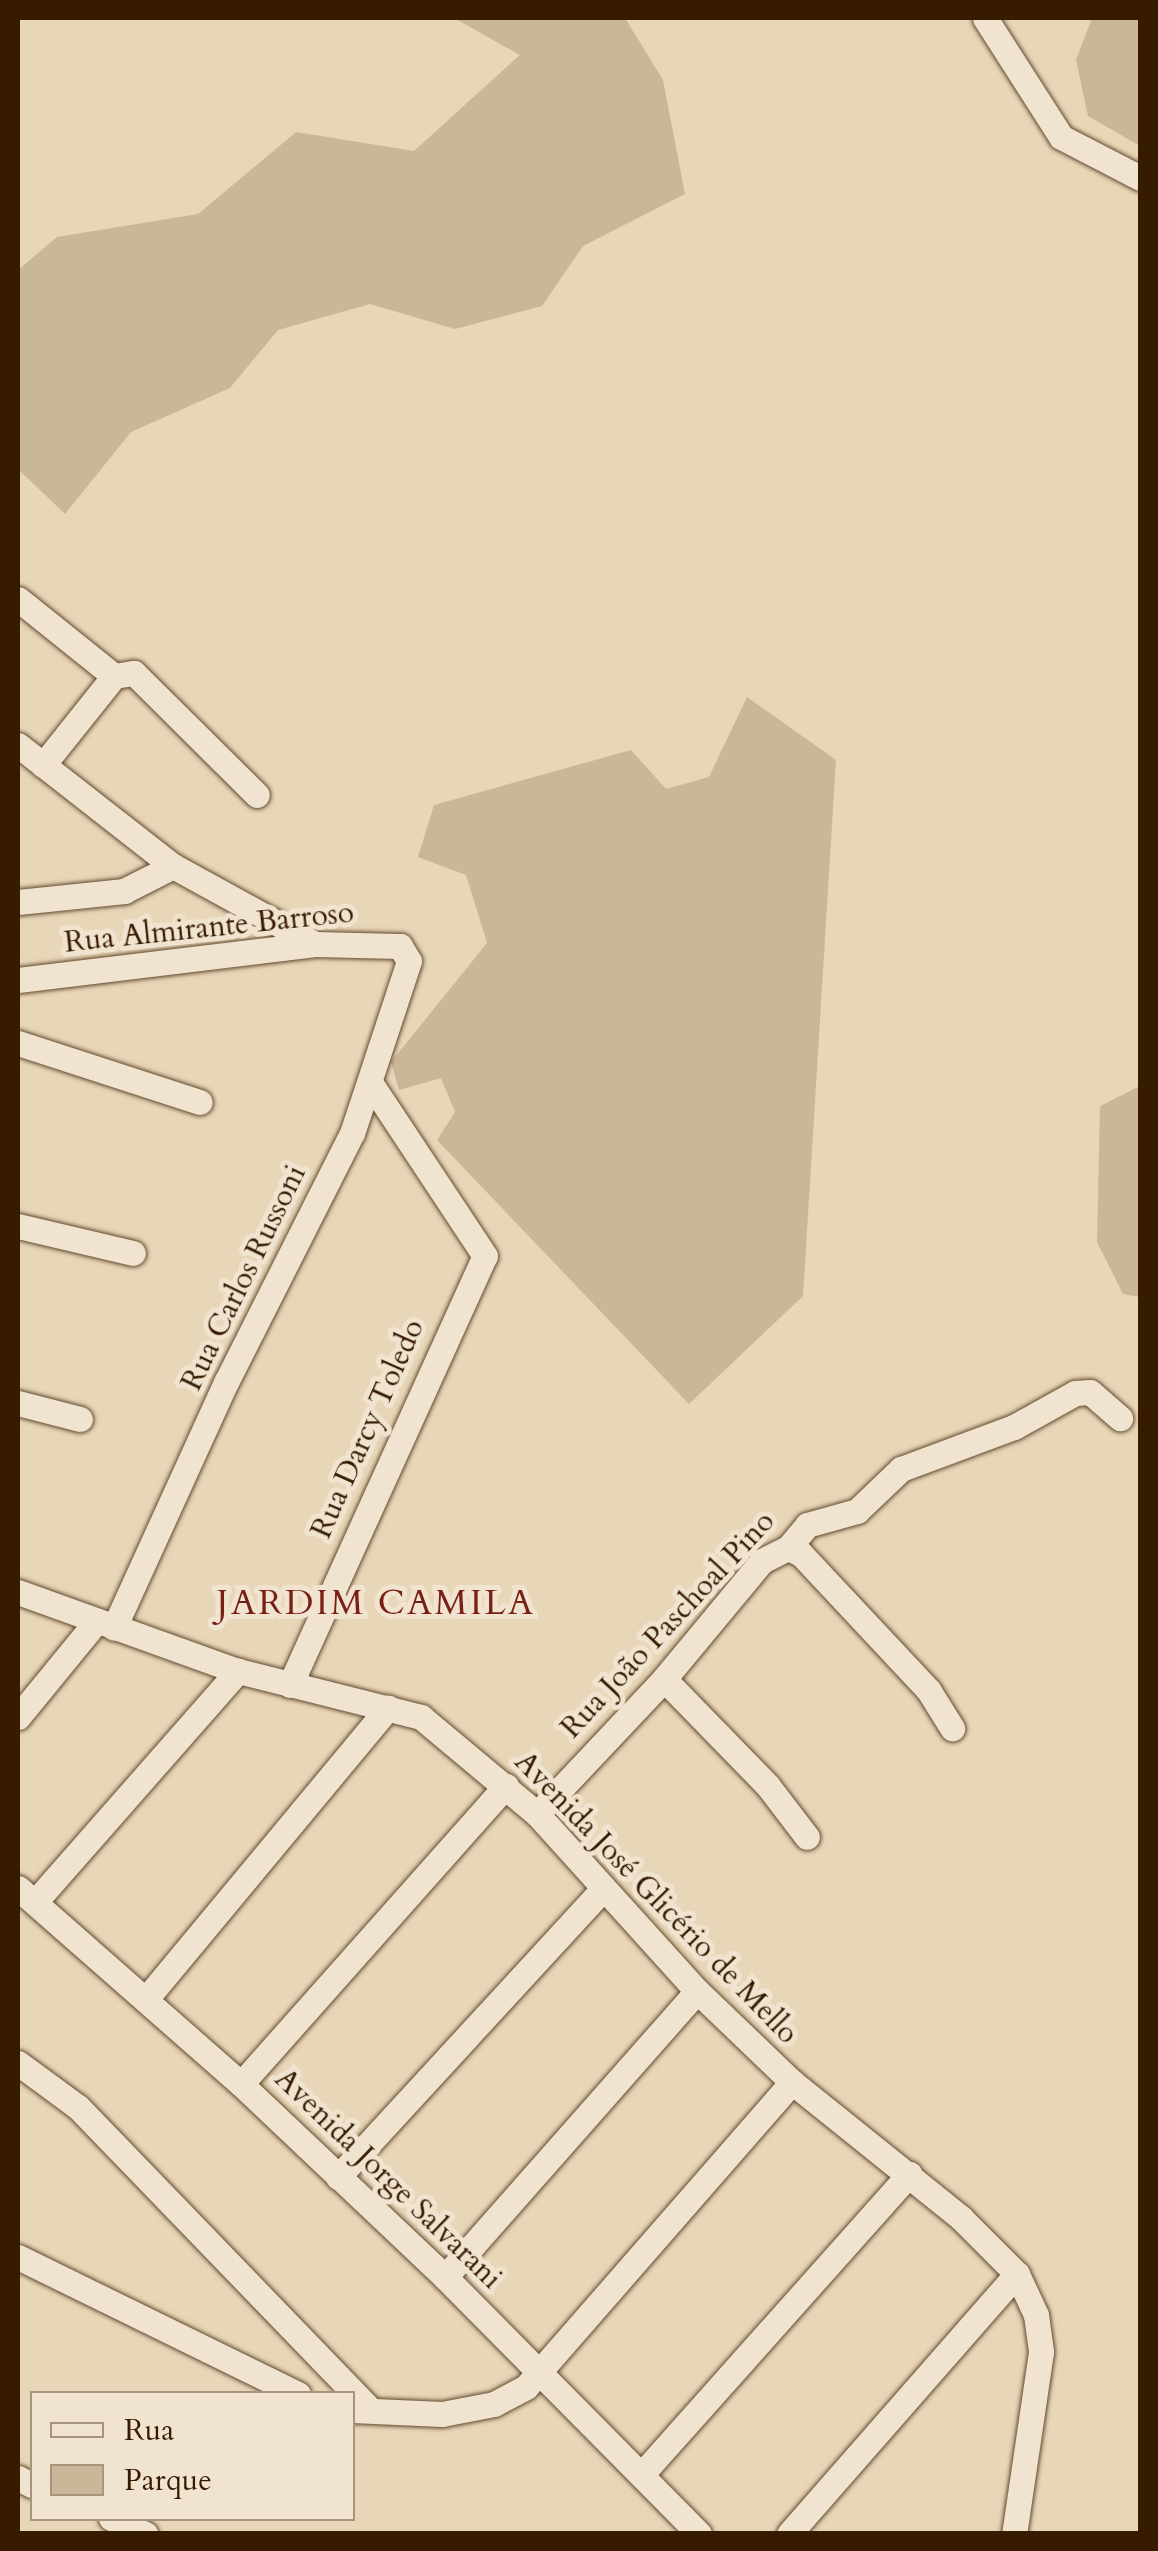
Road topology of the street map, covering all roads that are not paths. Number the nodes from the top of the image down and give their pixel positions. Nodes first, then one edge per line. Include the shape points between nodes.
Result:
1 (985, 18) edge
2 (1140, 178) edge
3 (18, 599) edge
4 (114, 676) junction
5 (18, 744) edge
6 (44, 765) junction
7 (257, 794) dead end
8 (173, 866) junction
9 (18, 902) edge
10 (315, 944) junction
11 (405, 950) joint
12 (18, 980) edge
13 (18, 1043) edge
14 (372, 1085) junction
15 (200, 1102) dead end
16 (18, 1226) edge
17 (133, 1253) dead end
18 (18, 1402) edge
19 (1120, 1418) dead end
20 (80, 1419) dead end
21 (788, 1548) junction
22 (18, 1592) edge
23 (105, 1625) junction
24 (238, 1671) junction
25 (664, 1679) junction
26 (290, 1685) junction
27 (388, 1706) junction
28 (18, 1717) edge
29 (952, 1728) dead end
30 (506, 1786) junction
31 (536, 1814) junction
32 (807, 1838) dead end
33 (603, 1889) junction
34 (26, 1895) edge
35 (697, 1991) junction
36 (146, 1999) junction
37 (18, 2064) edge
38 (792, 2082) junction
39 (241, 2084) junction
40 (909, 2174) junction
41 (338, 2177) junction
42 (18, 2257) edge
43 (1017, 2274) junction
44 (445, 2277) junction
45 (540, 2373) junction
46 (292, 2391) edge
47 (344, 2391) edge
48 (362, 2410) edge
49 (642, 2474) junction
50 (118, 2521) edge
51 (146, 2534) edge
52 (699, 2534) edge
53 (789, 2534) edge
54 (1014, 2534) edge

1 - 2 street via 1061,136
3 - 4 street
4 - 6 street
4 - 7 street via 134,673
5 - 6 street
6 - 8 street
8 - 9 street via 124,891
8 - 10 street
10 - 11 street, Rua Almirante Barroso
10 - 12 street, Rua Almirante Barroso
11 - 14 street, Rua Carlos Russoni via 406,975
13 - 15 street
14 - 23 street, Rua Carlos Russoni
14 - 26 street, Rua Darcy Toledo via 485,1256
16 - 17 street
18 - 20 street
19 - 21 street, Rua João Paschoal Pino via 1090,1392 1075,1393 1014,1428 901,1469 857,1511 797,1531
21 - 25 street, Rua João Paschoal Pino via 762,1561
21 - 29 street via 801,1554 929,1692
22 - 23 street, Avenida José Glicério de Mello
23 - 24 street, Avenida José Glicério de Mello
23 - 28 street, Rua Carlos Russoni
24 - 26 street, Avenida José Glicério de Mello
24 - 34 street
25 - 31 street, Rua João Paschoal Pino
25 - 32 street via 768,1786
26 - 27 street, Avenida José Glicério de Mello
27 - 30 street, Avenida José Glicério de Mello via 432,1724
27 - 36 street
30 - 31 street, Avenida José Glicério de Mello
30 - 39 street
31 - 33 street, Avenida José Glicério de Mello
33 - 35 street, Avenida José Glicério de Mello
33 - 41 street
34 - 36 street, Avenida Jorge Salvarani
35 - 38 street, Avenida José Glicério de Mello
35 - 44 street
36 - 39 street, Avenida Jorge Salvarani
37 - 47 street via 78,2107
38 - 40 street, Avenida José Glicério de Mello
38 - 45 street
39 - 41 street, Avenida Jorge Salvarani
40 - 43 street, Avenida José Glicério de Mello
40 - 49 street
41 - 44 street, Avenida Jorge Salvarani
42 - 46 street
43 - 53 street
43 - 54 street via 1036,2314 1041,2352
44 - 45 street, Avenida Jorge Salvarani
45 - 48 street via 494,2404 442,2414
45 - 49 street, Avenida Jorge Salvarani
49 - 52 street, Avenida Jorge Salvarani
50 - 51 street

